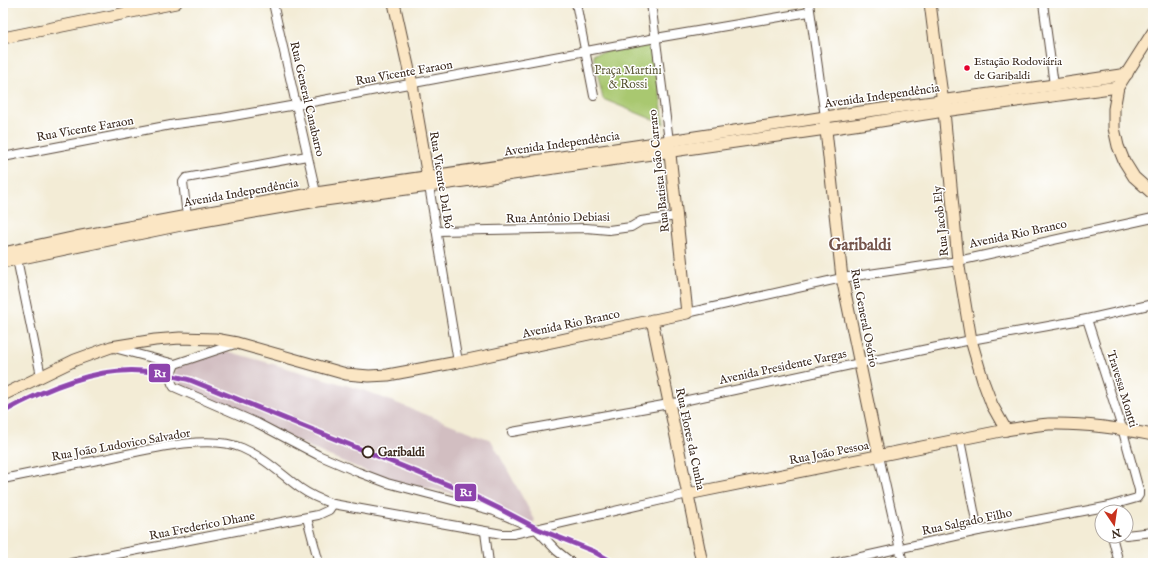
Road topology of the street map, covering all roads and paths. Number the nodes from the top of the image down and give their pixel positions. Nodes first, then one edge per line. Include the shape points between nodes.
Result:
1 (176, 3) edge
2 (273, 3) edge
3 (394, 3) edge
4 (576, 3) edge
5 (651, 3) edge
6 (809, 3) edge
7 (930, 3) edge
8 (1044, 3) edge
9 (809, 12) junction
10 (1153, 32) edge
11 (3, 38) edge
12 (656, 38) junction
13 (585, 51) junction
14 (1127, 74) junction
15 (412, 84) junction
16 (1054, 85) junction
17 (1118, 87) junction
18 (594, 96) dead end
19 (296, 105) junction
20 (943, 106) junction
21 (825, 117) junction
22 (826, 129) junction
23 (669, 146) junction
24 (307, 156) junction
25 (3, 157) edge
26 (428, 181) junction
27 (1153, 194) edge
28 (316, 197) junction
29 (187, 216) junction
30 (677, 216) junction
31 (1153, 218) edge
32 (437, 232) junction
33 (3, 253) edge
34 (17, 259) junction
35 (958, 261) junction
36 (3, 262) edge
37 (842, 278) junction
38 (1153, 304) edge
39 (687, 313) junction
40 (1087, 318) junction
41 (652, 320) junction
42 (971, 340) junction
43 (238, 343) junction
44 (111, 347) junction
45 (458, 362) junction
46 (860, 362) junction
47 (175, 364) junction
48 (41, 376) junction
49 (3, 383) edge
50 (7, 393) edge
51 (669, 404) junction
52 (1122, 428) junction
53 (1006, 430) junction
54 (512, 432) dead end
55 (1153, 435) edge
56 (960, 440) junction
57 (879, 456) junction
58 (3, 479) edge
59 (1139, 490) joint
60 (688, 494) junction
61 (333, 504) junction
62 (1121, 504) edge
63 (1094, 512) edge
64 (307, 518) junction
65 (536, 529) junction
66 (978, 531) junction
67 (485, 532) junction
68 (1153, 532) edge
69 (512, 534) joint
70 (1134, 534) edge
71 (1114, 544) edge
72 (900, 549) junction
73 (71, 563) edge
74 (319, 563) edge
75 (489, 563) edge
76 (572, 563) edge
77 (702, 563) edge
78 (834, 563) edge
79 (903, 563) edge
80 (1119, 563) edge

1 - 11 main road
2 - 19 street, Rua General Canabarro
3 - 15 main road, Rua Vicente Dal Bó
4 - 13 street
5 - 12 street, Rua Batista João Carraro
6 - 9 street, Rua General Osório
7 - 20 main road, Rua Jacob Ely
8 - 16 street
9 - 12 street, Rua Vicente Faraon
9 - 21 street, Rua General Osório
10 - 14 main road
12 - 13 street, Rua Vicente Faraon
12 - 23 street, Rua Batista João Carraro
13 - 15 street, Rua Vicente Faraon
13 - 18 street
14 - 16 main road, Avenida Independência
14 - 17 main road
15 - 19 street, Rua Vicente Faraon
15 - 26 main road, Rua Vicente Dal Bó
16 - 20 main road, Avenida Independência
17 - 20 main road, Avenida Independência
17 - 27 main road via 1114,109 1114,128 1118,146 1134,177
19 - 24 street, Rua General Canabarro
19 - 25 street, Rua Vicente Faraon via 176,124
20 - 21 main road, Avenida Independência
20 - 22 main road, Avenida Independência
20 - 35 main road, Rua Jacob Ely
21 - 22 main road, Rua General Osório
21 - 23 main road, Avenida Independência
22 - 23 main road, Avenida Independência
22 - 37 main road, Rua General Osório
23 - 26 main road, Avenida Independência
23 - 30 main road, Rua Batista João Carraro
24 - 28 street, Rua General Canabarro
24 - 29 street via 186,178 183,182
26 - 28 main road, Avenida Independência
26 - 32 street, Rua Vicente Dal Bó
28 - 29 main road, Avenida Independência
28 - 34 main road, Avenida Independência
29 - 33 main road, Avenida Independência
30 - 32 street, Rua Antônio Debiasi via 641,221 632,227 610,230 586,228
30 - 39 main road, Rua Batista João Carraro
31 - 35 street, Avenida Rio Branco
32 - 45 street, Rua Vicente Dal Bó
34 - 36 main road, Avenida Independência
34 - 48 street
35 - 37 street, Avenida Rio Branco
35 - 42 main road, Rua Jacob Ely
37 - 39 street, Avenida Rio Branco
37 - 46 main road, Rua General Osório
38 - 40 street, Avenida Presidente Vargas
39 - 41 main road, Avenida Rio Branco
40 - 42 street, Avenida Presidente Vargas
40 - 52 street, Travessa Montti
41 - 45 main road, Avenida Rio Branco
41 - 51 main road, Rua Flores da Cunha
42 - 46 street, Avenida Presidente Vargas
42 - 53 main road, Rua Jacob Ely via 992,405
43 - 44 main road, Avenida Rio Branco via 216,339 180,338
43 - 45 main road, Avenida Rio Branco via 356,376 388,375
43 - 47 street
44 - 47 street
44 - 48 main road, Avenida Rio Branco
46 - 51 street, Avenida Presidente Vargas
46 - 57 main road, Rua General Osório
47 - 65 street via 170,380 174,387 257,422 318,455 387,483 494,511
48 - 50 main road, Avenida Rio Branco
49 - 50 main road
51 - 54 street, Avenida Presidente Vargas
51 - 60 main road, Rua Flores da Cunha
52 - 53 main road, Rua João Pessoa via 1047,424
52 - 55 main road, Rua João Pessoa
52 - 59 street, Travessa Montti
53 - 56 main road, Rua João Pessoa
56 - 57 main road, Rua João Pessoa
56 - 66 street
57 - 60 main road, Rua João Pessoa
57 - 72 street, Rua General Osório
58 - 61 street, Rua João Ludovico Salvador via 162,447 211,442 241,448 260,457 301,488
59 - 62 street, Rua Salgado Filho via 1137,498
60 - 65 street, Rua João Pessoa
60 - 77 main road, Rua Flores da Cunha
61 - 64 street, Rua Frederico Dhane via 326,512
61 - 67 street, Rua João Ludovico Salvador
63 - 66 street, Rua Salgado Filho
64 - 73 street, Rua Frederico Dhane
64 - 74 street
65 - 69 street, Rua João Pessoa
65 - 76 street
66 - 72 street, Rua Salgado Filho
67 - 69 street, Rua João Ludovico Salvador
67 - 75 street
68 - 70 street
71 - 80 street
72 - 78 street, Rua Salgado Filho
72 - 79 street, Rua General Osório

